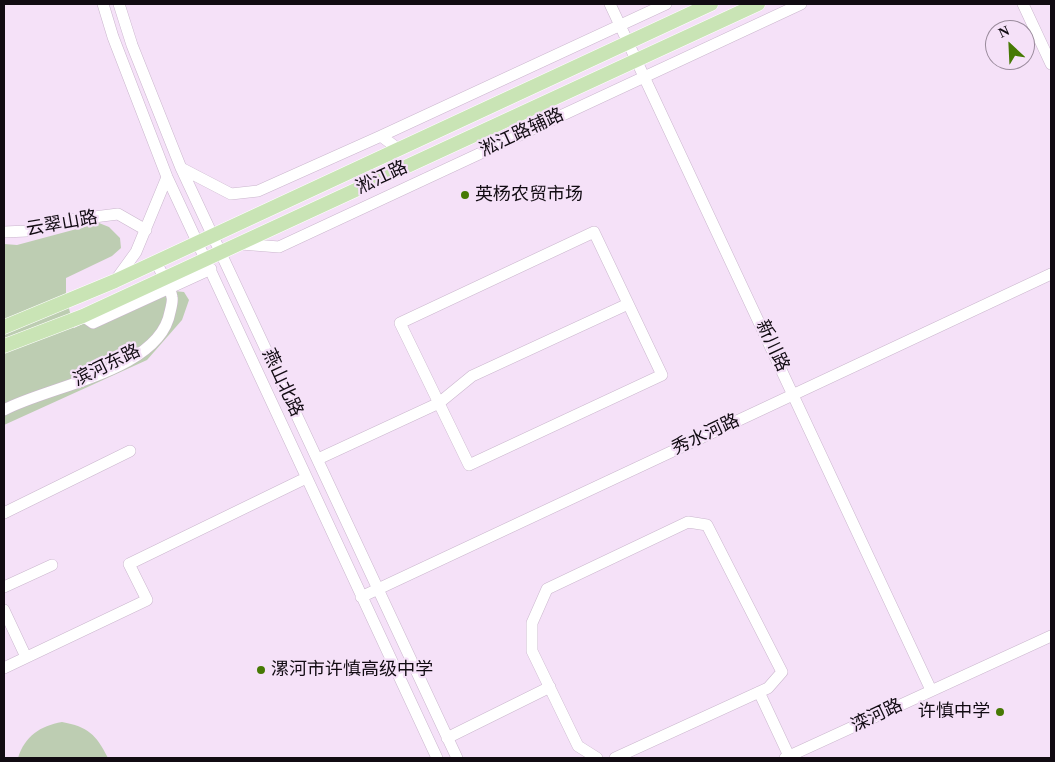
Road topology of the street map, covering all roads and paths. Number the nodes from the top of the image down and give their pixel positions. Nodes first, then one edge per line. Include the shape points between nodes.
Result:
1 (103, 4) edge
2 (119, 4) edge
3 (610, 4) edge
4 (666, 4) edge
5 (711, 4) edge
6 (758, 4) edge
7 (801, 4) edge
8 (1023, 4) edge
9 (620, 25) junction
10 (628, 43) junction
11 (636, 60) junction
12 (1051, 64) edge
13 (643, 76) junction
14 (381, 136) junction
15 (397, 148) junction
16 (182, 168) junction
17 (167, 177) junction
18 (146, 230) junction
19 (4, 232) edge
20 (213, 235) junction
21 (198, 242) junction
22 (241, 244) junction
23 (221, 253) junction
24 (156, 262) junction
25 (209, 264) junction
26 (1051, 274) edge
27 (115, 281) junction
28 (166, 284) junction
29 (628, 304) junction
30 (4, 327) edge
31 (4, 346) edge
32 (794, 394) junction
33 (439, 403) junction
34 (4, 410) edge
35 (130, 451) dead end
36 (318, 459) junction
37 (306, 478) junction
38 (4, 513) edge
39 (52, 565) dead end
40 (4, 587) edge
41 (378, 589) junction
42 (361, 597) junction
43 (4, 610) edge
44 (1051, 636) edge
45 (26, 657) junction
46 (4, 668) edge
47 (550, 687) junction
48 (932, 690) junction
49 (758, 692) junction
50 (447, 738) junction
51 (787, 757) edge
52 (437, 758) edge
53 (457, 758) edge
54 (597, 758) edge
55 (615, 758) edge

1 - 17 street, 燕山北路
2 - 16 street, 燕山北路 via 132,45
3 - 9 street, 新川路
4 - 9 street
5 - 10 main road, 淞江路
6 - 11 main road, 淞江路
7 - 13 street, 淞江路辅路
8 - 12 street
9 - 10 street, 新川路
9 - 14 street
10 - 11 street, 新川路
10 - 15 main road, 淞江路
11 - 13 street, 新川路
11 - 22 main road, 淞江路
13 - 22 street, 淞江路辅路 via 279,247
13 - 32 street, 新川路
14 - 15 street
14 - 16 street via 258,192 231,194
15 - 20 main road, 淞江路
16 - 20 street, 燕山北路
17 - 18 street
17 - 21 street, 燕山北路
18 - 19 street, 云翠山路 via 118,214 70,220 27,232
18 - 27 street via 136,252
20 - 21 main road, 淞江路
20 - 23 street, 燕山北路
21 - 24 main road, 淞江路
21 - 25 street, 燕山北路
22 - 23 main road, 淞江路
23 - 25 main road, 淞江路
23 - 36 street, 燕山北路
24 - 27 main road, 淞江路
24 - 28 street, 滨河东路
25 - 28 main road, 淞江路
25 - 37 street, 燕山北路
26 - 32 street, 秀水河路
27 - 30 main road, 淞江路
28 - 31 main road, 淞江路
28 - 34 street, 滨河东路 via 172,298 168,322 158,338 132,358 92,377
29 - 33 street via 472,376
29 - 33 street via 662,375 469,465
29 - 33 street via 594,232 400,323
32 - 41 street, 秀水河路
32 - 48 street, 新川路
33 - 36 street
35 - 38 street
36 - 41 street, 燕山北路
37 - 42 street, 燕山北路
37 - 45 street via 129,564 147,600
39 - 40 street
41 - 42 street, 秀水河路
41 - 50 street, 燕山北路
42 - 52 street, 燕山北路
43 - 45 street
44 - 48 street, 滦河路
45 - 46 street
47 - 49 street via 532,651 532,623 547,589 688,522 707,525 782,672 768,688
47 - 50 street
47 - 54 street via 578,746
48 - 51 street, 滦河路
49 - 51 street
49 - 55 street
50 - 53 street, 燕山北路

